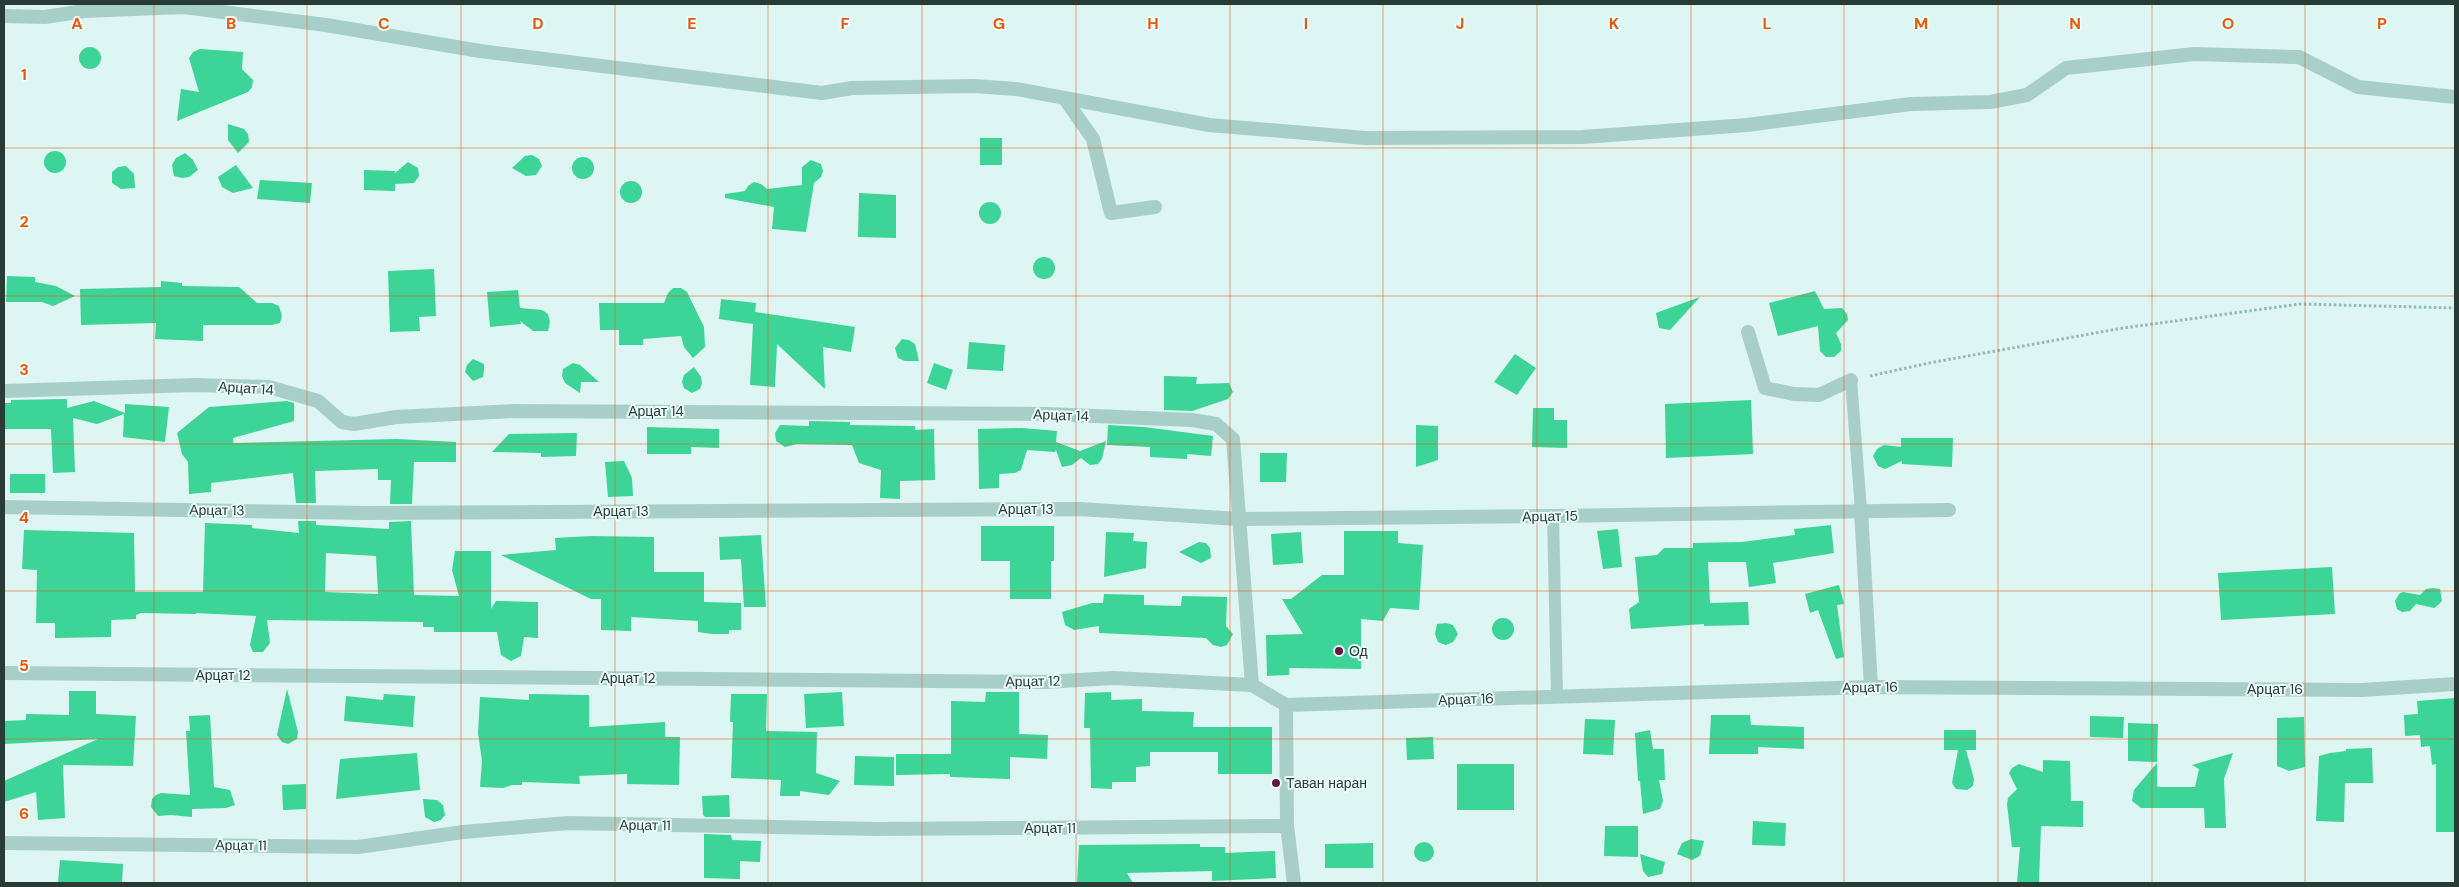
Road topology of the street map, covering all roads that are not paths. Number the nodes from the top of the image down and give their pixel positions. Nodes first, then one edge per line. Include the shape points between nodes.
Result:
1 (4, 16) edge
2 (2455, 97) edge
3 (1065, 98) junction
4 (1155, 207) dead end
5 (1748, 332) dead end
6 (1851, 380) joint
7 (4, 391) edge
8 (4, 507) edge
9 (1861, 510) junction
10 (1949, 510) dead end
11 (1553, 516) junction
12 (1239, 519) junction
13 (4, 673) edge
14 (2455, 684) edge
15 (1252, 685) junction
16 (1871, 687) junction
17 (1557, 696) junction
18 (1286, 705) junction
19 (1287, 826) junction
20 (4, 843) edge
21 (1294, 883) edge

1 - 3 street via 45,17 84,11 183,6 326,25 480,51 822,93 852,88 974,86 1016,88
2 - 3 street via 2358,87 2299,57 2194,54 2066,68 2027,95 1990,102 1911,104 1747,125 1583,137 1365,138 1209,125
3 - 4 street via 1093,139 1111,213
5 - 6 street via 1765,388 1819,395
6 - 9 lane
7 - 12 street, Арцат 14 via 195,385 270,387 318,401 342,422 354,424 396,418 514,411 1047,414 1192,420 1216,424 1233,439
8 - 12 street, Арцат 13 via 365,513 1079,509
9 - 10 street, Арцат 15
9 - 11 street, Арцат 15
9 - 16 street
11 - 12 street, Арцат 15
11 - 17 lane
12 - 15 street, Арцат 14
13 - 15 street, Арцат 12 via 1045,682 1113,678
14 - 16 street, Арцат 16 via 2362,690
15 - 18 street
16 - 17 street, Арцат 16
17 - 18 street, Арцат 16
18 - 19 street
19 - 20 street, Арцат 11 via 876,829 568,823 358,846
19 - 21 street

